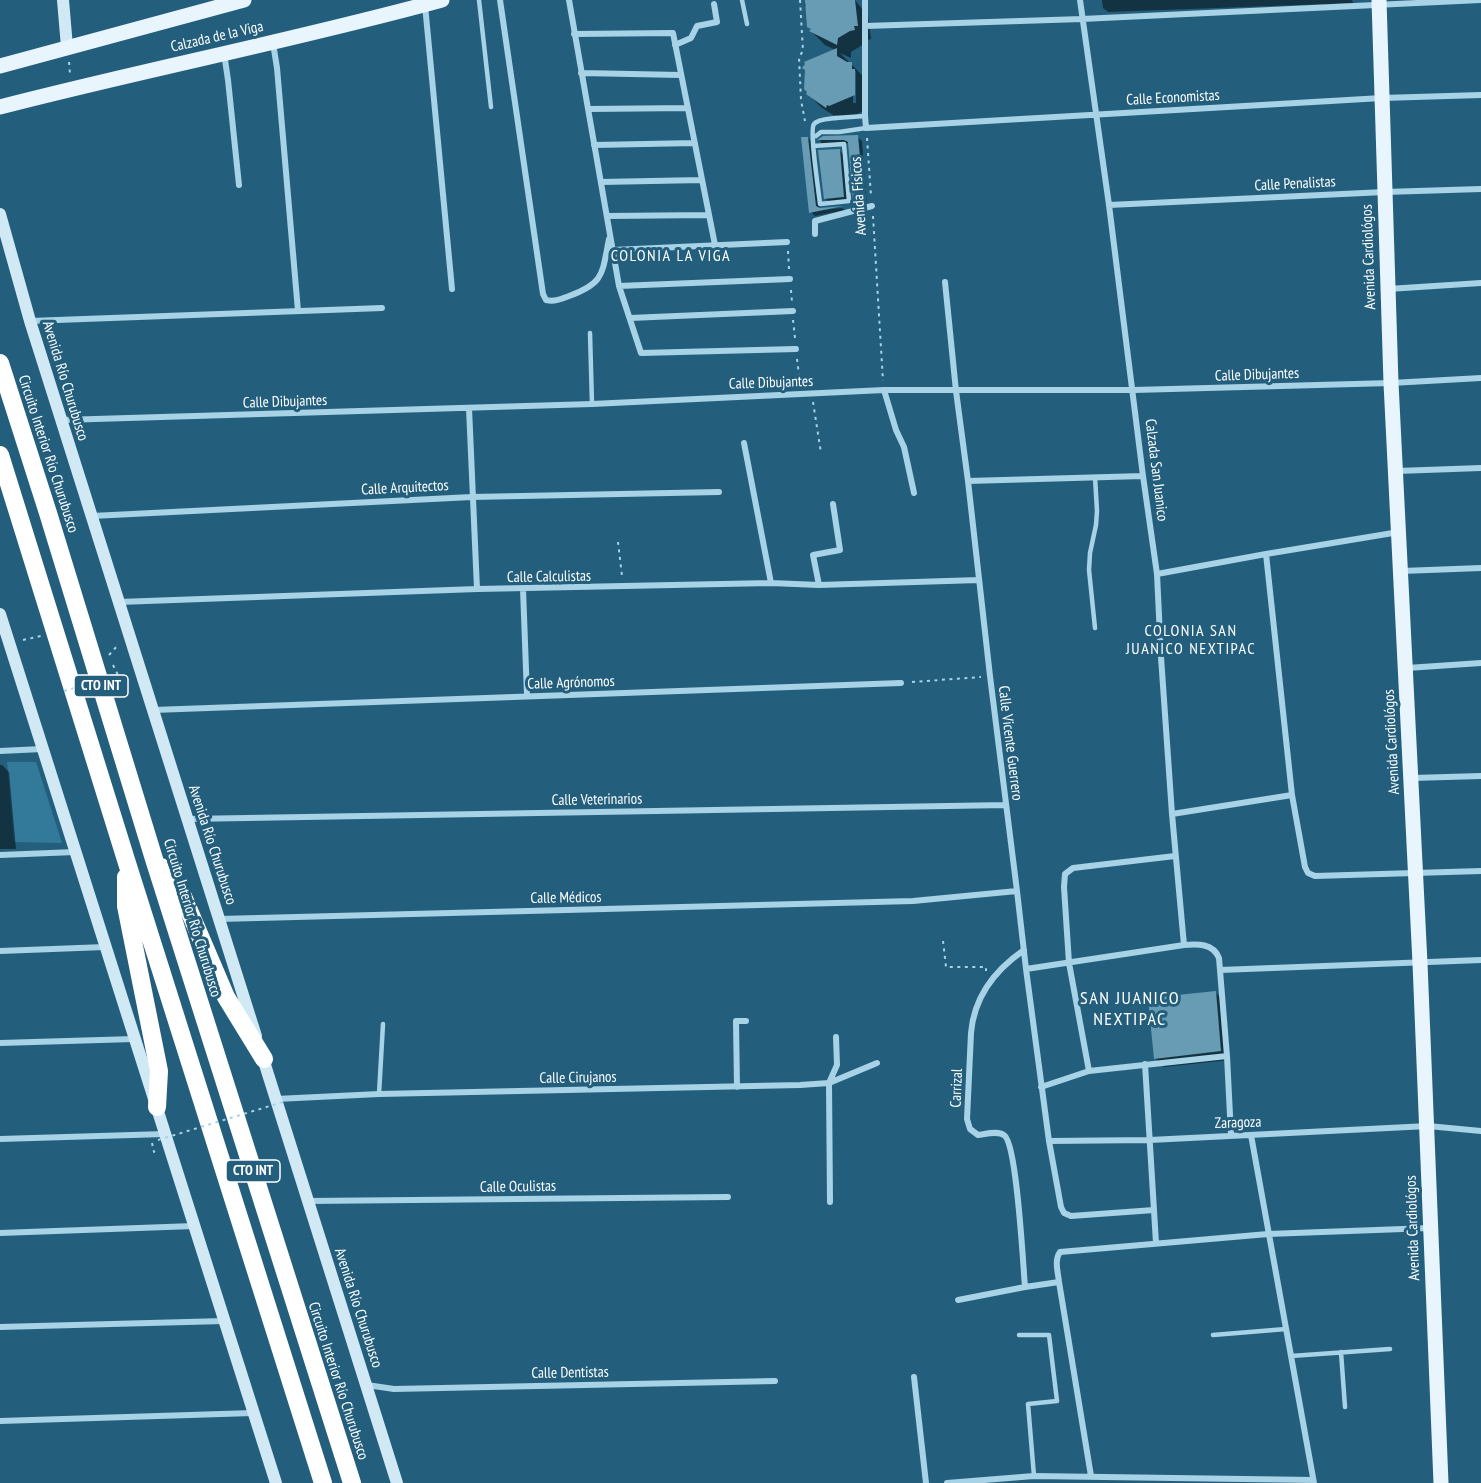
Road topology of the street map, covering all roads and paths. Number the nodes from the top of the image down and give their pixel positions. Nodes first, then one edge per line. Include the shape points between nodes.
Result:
1 (63, 0) edge
2 (244, 0) edge
3 (442, 0) edge
4 (479, 0) edge
5 (500, 0) edge
6 (569, 0) edge
7 (742, 0) edge
8 (800, 0) edge
9 (865, 0) edge
10 (1080, 0) edge
11 (1480, 0) edge
12 (1379, 2) edge
13 (714, 4) dead end
14 (425, 5) junction
15 (1082, 19) junction
16 (747, 24) dead end
17 (865, 26) junction
18 (574, 34) junction
19 (273, 43) junction
20 (675, 45) junction
21 (67, 47) junction
22 (224, 53) junction
23 (0, 66) edge
24 (581, 73) junction
25 (681, 75) junction
26 (71, 88) junction
27 (1481, 95) edge
28 (1382, 99) junction
29 (0, 106) edge
30 (491, 108) dead end
31 (688, 108) junction
32 (588, 110) junction
33 (1095, 114) junction
34 (865, 116) junction
35 (866, 128) junction
36 (819, 134) joint
37 (695, 143) junction
38 (594, 145) junction
39 (813, 146) junction
40 (702, 180) junction
41 (601, 182) junction
42 (239, 185) dead end
43 (1481, 189) edge
44 (1384, 192) junction
45 (1109, 205) junction
46 (872, 206) junction
47 (0, 214) edge
48 (709, 215) junction
49 (607, 216) junction
50 (815, 234) dead end
51 (610, 235) junction
52 (787, 242) dead end
53 (715, 245) junction
54 (613, 250) junction
55 (790, 279) dead end
56 (945, 282) dead end
57 (1481, 283) edge
58 (619, 286) junction
59 (452, 289) dead end
60 (1387, 289) junction
61 (382, 308) dead end
62 (298, 311) junction
63 (793, 311) dead end
64 (630, 318) junction
65 (30, 321) junction
66 (590, 333) dead end
67 (796, 349) dead end
68 (0, 363) edge
69 (1481, 378) edge
70 (1391, 383) junction
71 (884, 390) junction
72 (1134, 390) junction
73 (956, 391) junction
74 (592, 404) junction
75 (469, 408) junction
76 (814, 410) dead end
77 (62, 420) junction
78 (744, 443) dead end
79 (821, 453) dead end
80 (0, 454) edge
81 (1481, 468) edge
82 (1396, 471) junction
83 (1143, 476) junction
84 (1095, 477) junction
85 (968, 481) junction
86 (719, 492) dead end
87 (914, 493) dead end
88 (472, 497) junction
89 (833, 504) dead end
90 (92, 516) junction
91 (1400, 532) junction
92 (618, 542) dead end
93 (1266, 554) junction
94 (1481, 568) edge
95 (1401, 571) junction
96 (1158, 574) junction
97 (979, 580) junction
98 (771, 583) junction
99 (819, 585) junction
100 (624, 587) junction
101 (523, 589) junction
102 (477, 590) junction
103 (119, 602) junction
104 (0, 614) edge
105 (1095, 628) dead end
106 (55, 633) junction
107 (5, 643) edge
108 (1481, 663) edge
109 (1406, 668) junction
110 (118, 675) dead end
111 (990, 676) junction
112 (901, 682) joint
113 (64, 691) dead end
114 (527, 696) junction
115 (153, 710) junction
116 (43, 749) junction
117 (0, 751) edge
118 (1481, 776) edge
119 (1411, 778) junction
120 (1292, 795) junction
121 (1006, 806) junction
122 (1172, 814) junction
123 (188, 819) junction
124 (76, 852) junction
125 (0, 855) edge
126 (1175, 856) junction
127 (154, 859) junction
128 (127, 863) junction
129 (1481, 871) edge
130 (1416, 872) junction
131 (1017, 891) junction
132 (219, 919) junction
133 (943, 941) dead end
134 (1184, 945) junction
135 (106, 947) junction
136 (1024, 950) junction
137 (0, 951) edge
138 (1481, 960) edge
139 (1069, 963) junction
140 (1420, 963) junction
141 (1026, 969) junction
142 (1220, 970) junction
143 (987, 986) junction
144 (746, 1021) dead end
145 (383, 1024) dead end
146 (836, 1037) dead end
147 (135, 1039) junction
148 (0, 1043) edge
149 (1227, 1056) junction
150 (264, 1059) junction
151 (877, 1063) dead end
152 (1145, 1064) junction
153 (1089, 1071) junction
154 (829, 1083) junction
155 (737, 1087) junction
156 (1041, 1087) junction
157 (379, 1094) junction
158 (280, 1100) junction
159 (157, 1107) junction
160 (1428, 1126) junction
161 (1481, 1131) edge
162 (1231, 1135) junction
163 (1251, 1135) junction
164 (162, 1137) junction
165 (0, 1139) edge
166 (1150, 1140) junction
167 (1049, 1142) junction
168 (728, 1197) dead end
169 (309, 1201) junction
170 (830, 1202) dead end
171 (1154, 1210) junction
172 (195, 1226) junction
173 (1431, 1228) junction
174 (0, 1233) edge
175 (1268, 1234) junction
176 (1156, 1243) junction
177 (1059, 1282) junction
178 (1025, 1287) junction
179 (958, 1300) dead end
180 (225, 1321) junction
181 (0, 1327) edge
182 (1286, 1329) junction
183 (1019, 1335) dead end
184 (1213, 1335) dead end
185 (1390, 1348) dead end
186 (1341, 1352) junction
187 (1291, 1356) junction
188 (914, 1377) dead end
189 (775, 1381) dead end
190 (367, 1385) junction
191 (1345, 1407) dead end
192 (254, 1413) junction
193 (0, 1421) edge
194 (1034, 1476) junction
195 (1091, 1480) edge
196 (1314, 1481) edge
197 (276, 1483) edge
198 (323, 1483) edge
199 (352, 1483) edge
200 (397, 1483) edge
201 (926, 1483) edge
202 (947, 1483) edge
203 (1441, 1483) edge

1 - 21 main road
2 - 21 main road, Calzada de la Viga
3 - 14 main road, Calzada de la Viga
4 - 30 lane
5 - 51 street via 546,300 553,302 595,284 602,275
6 - 18 street
7 - 16 lane
8 - 36 path via 801,100 806,125
9 - 17 street
10 - 15 street, Calzada San Juanico
11 - 12 street
12 - 15 street
12 - 28 main road, Avenida Cardiológos
13 - 20 street via 717,22 697,26 691,38
14 - 19 main road, Calzada de la Viga
14 - 59 street
15 - 17 street
15 - 33 street, Calzada San Juanico
17 - 34 street
18 - 20 street via 673,33
18 - 24 street
19 - 22 main road, Calzada de la Viga
19 - 62 street
20 - 25 street
21 - 23 main road, Calzada de la Viga
21 - 26 path
22 - 26 main road, Calzada de la Viga
22 - 42 street
24 - 25 street
24 - 32 street
25 - 31 street
26 - 29 main road, Calzada de la Viga
27 - 28 street, Calle Economistas
28 - 33 street, Calle Economistas
28 - 44 main road, Avenida Cardiológos
31 - 32 street
31 - 37 street
32 - 38 street
33 - 35 street, Calle Economistas
33 - 45 street, Calzada San Juanico
34 - 35 street
34 - 39 lane, bridge via 819,121 812,129
35 - 36 lane
35 - 46 path, Avenida Físicos
37 - 38 street
37 - 40 street
38 - 41 street
39 - 39 lane, bridge via 820,204 849,201 844,144
40 - 41 street
40 - 48 street
41 - 49 street
43 - 44 street, Calle Penalistas
44 - 45 street, Calle Penalistas
44 - 60 main road, Avenida Cardiológos
45 - 72 street, Calzada San Juanico
46 - 50 street via 815,220
46 - 71 path, Avenida Físicos
47 - 65 main road, Avenida Río Churubusco / CTO INT
48 - 49 street
48 - 53 street
49 - 51 street
51 - 54 street
52 - 53 street
53 - 54 street
54 - 58 street
55 - 58 street
56 - 73 street, Calle Vicente Guerrero
57 - 60 street
58 - 64 street
60 - 70 main road, Avenida Cardiológos
61 - 62 street
62 - 65 street
63 - 64 street
64 - 67 street via 642,353
65 - 77 main road, Avenida Río Churubusco / CTO INT
66 - 74 lane
68 - 127 highway, Circuito Interior Río Churubusco / CTO INT
69 - 70 street, Calle Dibujantes
70 - 72 street, Calle Dibujantes
70 - 82 main road, Avenida Cardiológos
71 - 73 street, Calle Dibujantes
71 - 74 street, Calle Dibujantes
71 - 87 street via 904,447
72 - 73 street, Calle Dibujantes
72 - 83 street, Calzada San Juanico
73 - 85 street, Calle Vicente Guerrero
74 - 75 street, Calle Dibujantes
75 - 77 street, Calle Dibujantes
75 - 88 street
76 - 79 path
77 - 90 main road, Avenida Río Churubusco / CTO INT
78 - 98 street
80 - 106 highway, CTO INT
81 - 82 street
82 - 91 main road, Avenida Cardiológos
83 - 84 street
83 - 96 street, Calzada San Juanico
84 - 85 street
84 - 105 lane via 1097,511 1089,570
85 - 97 street, Calle Vicente Guerrero
86 - 88 street, Calle Arquitectos
88 - 90 street, Calle Arquitectos
88 - 102 street
89 - 99 street via 840,550 813,555
90 - 103 main road, Avenida Río Churubusco / CTO INT
91 - 93 street
91 - 95 main road, Avenida Cardiológos
92 - 100 path
93 - 96 street
93 - 120 street
94 - 95 street
95 - 109 main road, Avenida Cardiológos
96 - 122 street, Calzada San Juanico
97 - 99 street, Calle Calculistas
97 - 111 street, Calle Vicente Guerrero
98 - 99 street, Calle Calculistas
98 - 100 street, Calle Calculistas
100 - 101 street, Calle Calculistas
101 - 102 street, Calle Calculistas
101 - 114 street
102 - 103 street, Calle Calculistas
103 - 115 main road, Avenida Río Churubusco / CTO INT
104 - 107 main road
106 - 107 path
106 - 128 highway, CTO INT
107 - 116 main road
108 - 109 street
109 - 119 main road, Avenida Cardiológos
110 - 113 path, bridge
111 - 112 path
111 - 121 street, Calle Vicente Guerrero
112 - 114 street, Calle Agrónomos
114 - 115 street, Calle Agrónomos
115 - 123 main road, Avenida Río Churubusco / CTO INT
116 - 117 street
116 - 124 main road
118 - 119 street
119 - 130 main road, Avenida Cardiológos
120 - 122 street
120 - 130 street via 1308,873 1315,876
121 - 123 street, Calle Veterinarios
121 - 131 street, Calle Vicente Guerrero
122 - 126 street, Calzada San Juanico
123 - 132 main road, Avenida Río Churubusco / CTO INT
124 - 125 street
124 - 135 main road
126 - 134 street, Calzada San Juanico
126 - 139 street via 1073,868 1065,874
127 - 150 highway via 182,894 226,997
127 - 199 highway, Circuito Interior Río Churubusco / CTO INT
128 - 159 highway via 126,906 159,1071
128 - 198 highway, CTO INT
129 - 130 street
130 - 140 main road, Avenida Cardiológos
131 - 132 street, Calle Médicos via 913,901
131 - 136 street, Calle Vicente Guerrero
132 - 150 main road, Avenida Río Churubusco / CTO INT
133 - 143 path via 946,968 986,967
134 - 139 street
134 - 142 street via 1210,947 1217,952
135 - 137 street
135 - 147 main road
136 - 141 street, Calle Vicente Guerrero
136 - 143 street, Carrizal
138 - 140 street
139 - 141 street
139 - 153 street
140 - 142 street
140 - 160 main road, Avenida Cardiológos
141 - 156 street, Calle Vicente Guerrero
142 - 149 street
143 - 178 street, Carrizal via 972,1019 967,1119 970,1129 978,1135 998,1133 1005,1136 1009,1145 1017,1185
144 - 155 street via 736,1021
145 - 157 lane
146 - 154 street via 837,1065
147 - 148 street
147 - 159 main road
149 - 152 street
149 - 162 street
150 - 158 main road, Avenida Río Churubusco / CTO INT
151 - 154 street, Calle Cirujanos
152 - 153 street
152 - 166 street
153 - 156 street
154 - 155 street, Calle Cirujanos
154 - 170 street
155 - 157 street, Calle Cirujanos
156 - 167 street, Calle Vicente Guerrero
157 - 158 street, Calle Cirujanos
158 - 164 path, bridge
158 - 169 main road, Avenida Río Churubusco / CTO INT
159 - 164 main road
160 - 161 street, Zaragoza
160 - 163 street, Zaragoza
160 - 173 main road, Avenida Cardiológos
162 - 163 street, Zaragoza
162 - 166 street, Zaragoza
163 - 175 street
164 - 165 street
164 - 172 main road
166 - 167 street, Zaragoza
166 - 171 street
167 - 171 street, Calle Vicente Guerrero via 1064,1213 1071,1216
168 - 169 street, Calle Oculistas
169 - 190 main road, Avenida Río Churubusco / CTO INT
171 - 176 street
172 - 174 street
172 - 180 main road
173 - 175 street
173 - 203 main road, Avenida Cardiológos
175 - 176 street
175 - 182 street
176 - 177 street via 1060,1252 1056,1261
177 - 178 street
177 - 195 street
178 - 179 street
180 - 181 street
180 - 192 main road
182 - 184 lane
182 - 187 street
183 - 194 lane via 1049,1335 1057,1401 1029,1404
185 - 186 lane
186 - 187 lane
186 - 191 lane
187 - 196 street
188 - 201 street
189 - 190 street, Calle Dentistas via 394,1389
190 - 200 main road, Avenida Río Churubusco / CTO INT
192 - 193 street
192 - 197 main road
194 - 195 street
194 - 202 street
195 - 196 street

